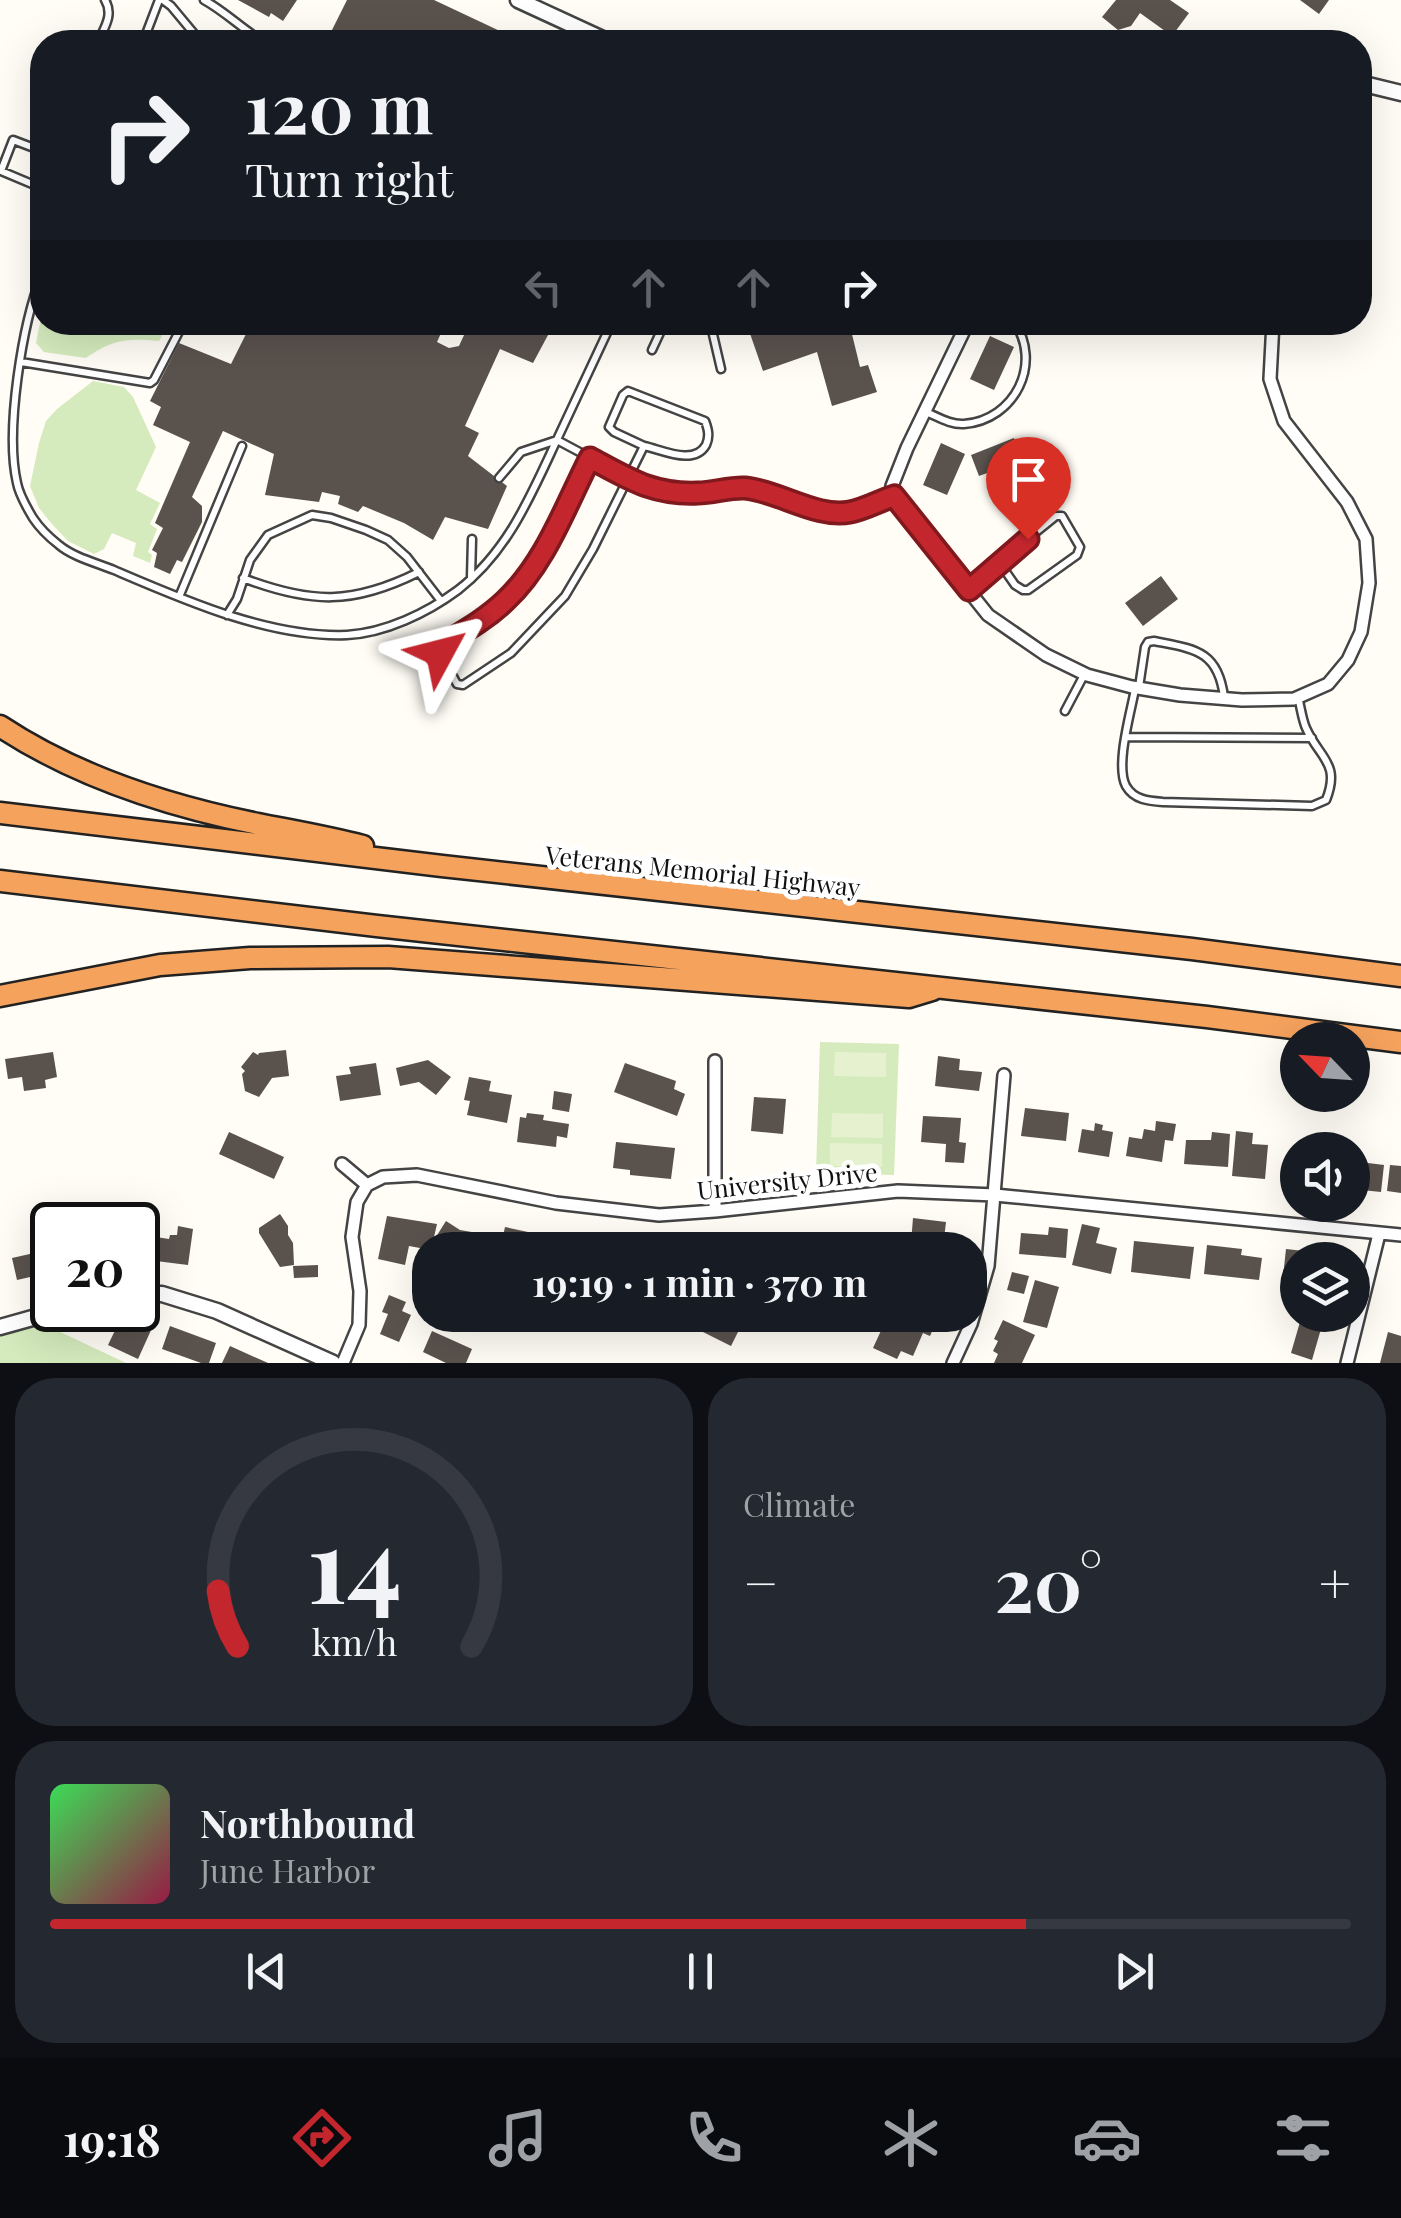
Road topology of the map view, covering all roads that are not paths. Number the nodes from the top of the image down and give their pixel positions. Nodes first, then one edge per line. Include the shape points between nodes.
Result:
1 (105, 0) edge
2 (161, 0) edge
3 (204, 0) edge
4 (518, 0) edge
5 (104, 30) edge
6 (148, 30) edge
7 (191, 30) edge
8 (242, 30) edge
9 (583, 30) edge
10 (1372, 86) edge
11 (1401, 92) edge
12 (30, 147) edge
13 (1, 171) edge
14 (30, 183) edge
15 (30, 314) edge
16 (177, 335) edge
17 (606, 335) edge
18 (659, 335) edge
19 (714, 335) edge
20 (962, 335) edge
21 (1020, 335) edge
22 (1272, 335) edge
23 (652, 350) dead end
24 (21, 362) junction
25 (721, 369) dead end
26 (926, 412) junction
27 (557, 440) junction
28 (242, 446) dead end
29 (644, 446) junction
30 (590, 458) junction
31 (499, 478) dead end
32 (628, 478) junction
33 (894, 496) junction
34 (472, 539) dead end
35 (999, 562) junction
36 (419, 572) junction
37 (243, 578) junction
38 (471, 579) junction
39 (969, 590) junction
40 (178, 597) junction
41 (441, 601) junction
42 (227, 614) junction
43 (1084, 674) junction
44 (1137, 688) junction
45 (1298, 697) junction
46 (1224, 699) junction
47 (1065, 711) dead end
48 (0, 726) edge
49 (1126, 737) junction
50 (1312, 738) junction
51 (0, 813) edge
52 (442, 866) junction
53 (0, 881) edge
54 (1401, 976) edge
55 (944, 986) junction
56 (0, 996) edge
57 (1401, 1042) edge
58 (715, 1061) dead end
59 (1004, 1075) dead end
60 (342, 1164) dead end
61 (367, 1184) junction
62 (995, 1195) junction
63 (715, 1211) junction
64 (1379, 1234) junction
65 (1401, 1235) edge
66 (160, 1294) edge
67 (30, 1318) edge
68 (0, 1326) edge
69 (333, 1363) edge
70 (343, 1363) edge
71 (953, 1363) edge
72 (1347, 1363) edge

1 - 5 lane via 110,16
2 - 6 lane
2 - 7 lane
3 - 8 lane
4 - 9 street
10 - 11 street
12 - 13 lane via 13,140
13 - 14 lane
15 - 24 lane
16 - 24 lane via 150,384
17 - 27 lane
18 - 23 lane
19 - 25 lane
20 - 26 street
21 - 26 lane via 1026,370 1008,404 961,424
22 - 45 street via 1270,379 1284,422 1347,502 1366,539 1369,583 1361,632 1328,684
24 - 40 lane via 12,451 17,487 34,520 61,548
26 - 33 street via 892,486
27 - 30 lane
27 - 31 lane via 520,452
27 - 38 lane via 506,541
28 - 40 lane
29 - 29 lane via 610,427 628,391 708,426 705,447 689,457
29 - 32 lane
30 - 32 lane
30 - 32 lane via 532,570 484,620 440,646 457,684 512,653 565,596
32 - 33 lane via 676,494 742,488 823,512 847,513
33 - 39 street
34 - 38 lane
35 - 35 lane via 1056,516 1080,547 1028,590
35 - 39 lane
36 - 37 lane via 388,587 319,598
36 - 37 lane via 388,540 312,515 268,535
36 - 41 lane
37 - 42 lane
38 - 41 lane
39 - 43 street via 988,615
40 - 42 lane
41 - 42 lane via 401,623 351,635 308,634
43 - 44 street
43 - 47 lane
44 - 46 street
44 - 46 lane via 1145,647 1154,641 1204,654 1221,678
44 - 49 lane
45 - 46 street
45 - 50 lane
48 - 52 highway via 102,780 179,805
49 - 50 lane
49 - 50 lane via 1122,769 1135,796 1312,806 1326,800 1332,786 1327,759
51 - 52 highway, Veterans Memorial Highway
52 - 54 highway, Veterans Memorial Highway
53 - 55 highway
55 - 56 highway via 908,997 388,957 250,958 160,965
55 - 57 highway
58 - 63 street
59 - 62 street
60 - 61 street
61 - 63 street, University Drive via 417,1174 556,1203 659,1214
61 - 70 street via 352,1237 359,1326
62 - 63 street, University Drive via 898,1191
62 - 64 street, University Drive
62 - 71 street via 988,1266
64 - 65 street, University Drive
64 - 72 street
66 - 69 street
67 - 68 street

